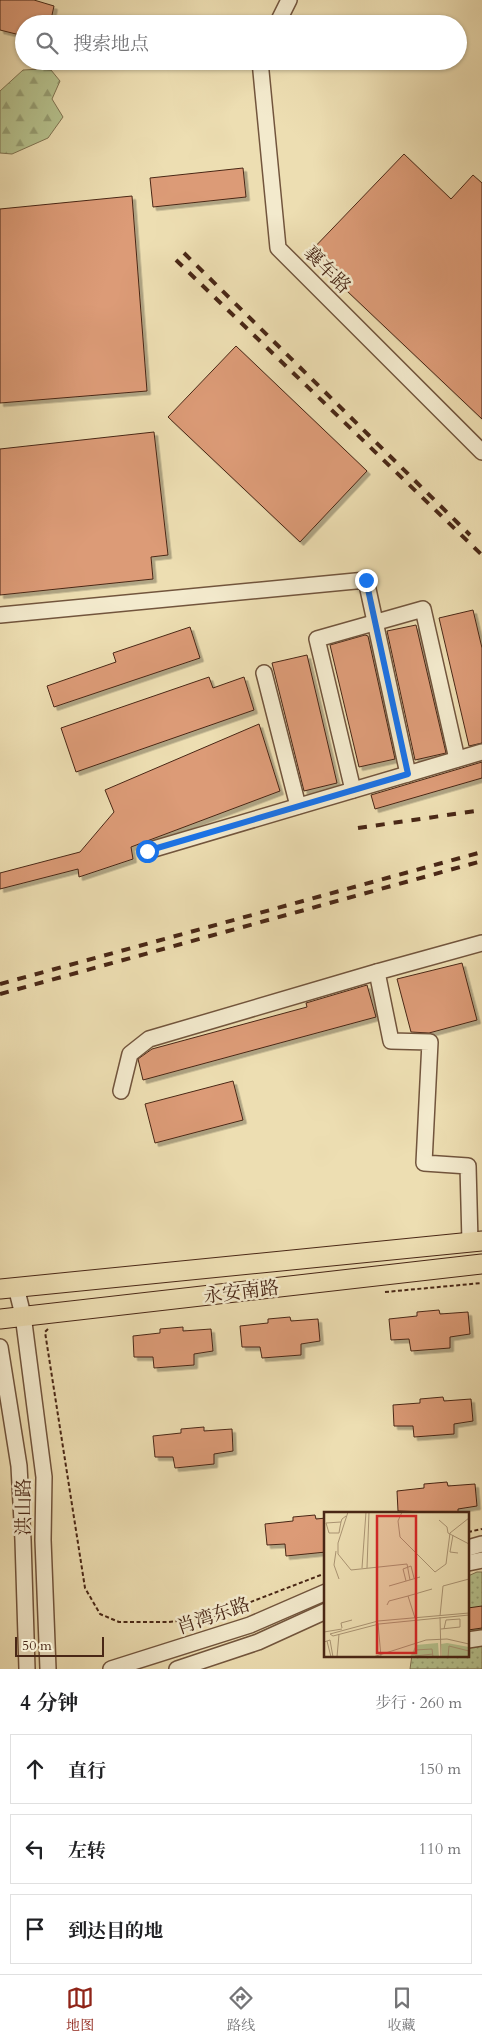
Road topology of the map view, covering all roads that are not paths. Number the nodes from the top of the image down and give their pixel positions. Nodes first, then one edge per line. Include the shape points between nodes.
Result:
1 (289, 0) edge
2 (282, 15) edge
3 (261, 70) edge
4 (482, 452) edge
5 (0, 615) edge
6 (376, 622) junction
7 (264, 673) dead end
8 (482, 752) edge
9 (457, 759) junction
10 (408, 774) junction
11 (353, 790) junction
12 (298, 806) junction
13 (147, 851) dead end
14 (482, 943) edge
15 (377, 972) junction
16 (121, 1091) dead end
17 (476, 1242) edge
18 (482, 1264) edge
19 (8, 1288) edge
20 (23, 1315) junction
21 (0, 1318) edge
22 (0, 1347) edge
23 (324, 1593) edge
24 (324, 1612) edge
25 (27, 1669) edge
26 (48, 1669) edge
27 (111, 1669) edge
28 (177, 1669) edge

1 - 2 street
3 - 4 street, 襄车路 via 278,248
5 - 6 street via 366,580
6 - 9 street via 422,609
6 - 10 street
6 - 11 street via 317,639
7 - 12 street
8 - 9 street
9 - 10 street
10 - 11 street
11 - 12 street
12 - 13 street
14 - 15 street
15 - 16 street via 149,1039 130,1054
15 - 17 street via 391,1042 430,1042 424,1162 468,1166
17 - 19 main road, 永安南路
18 - 20 main road, 永安南路
19 - 20 street, 洪山路
20 - 21 main road, 永安南路
20 - 26 street, 洪山路 via 44,1477 42,1540
22 - 25 street, 洪山路 via 19,1466
23 - 27 street, 肖湾东路 via 250,1625
24 - 28 street, 肖湾东路 via 258,1642

